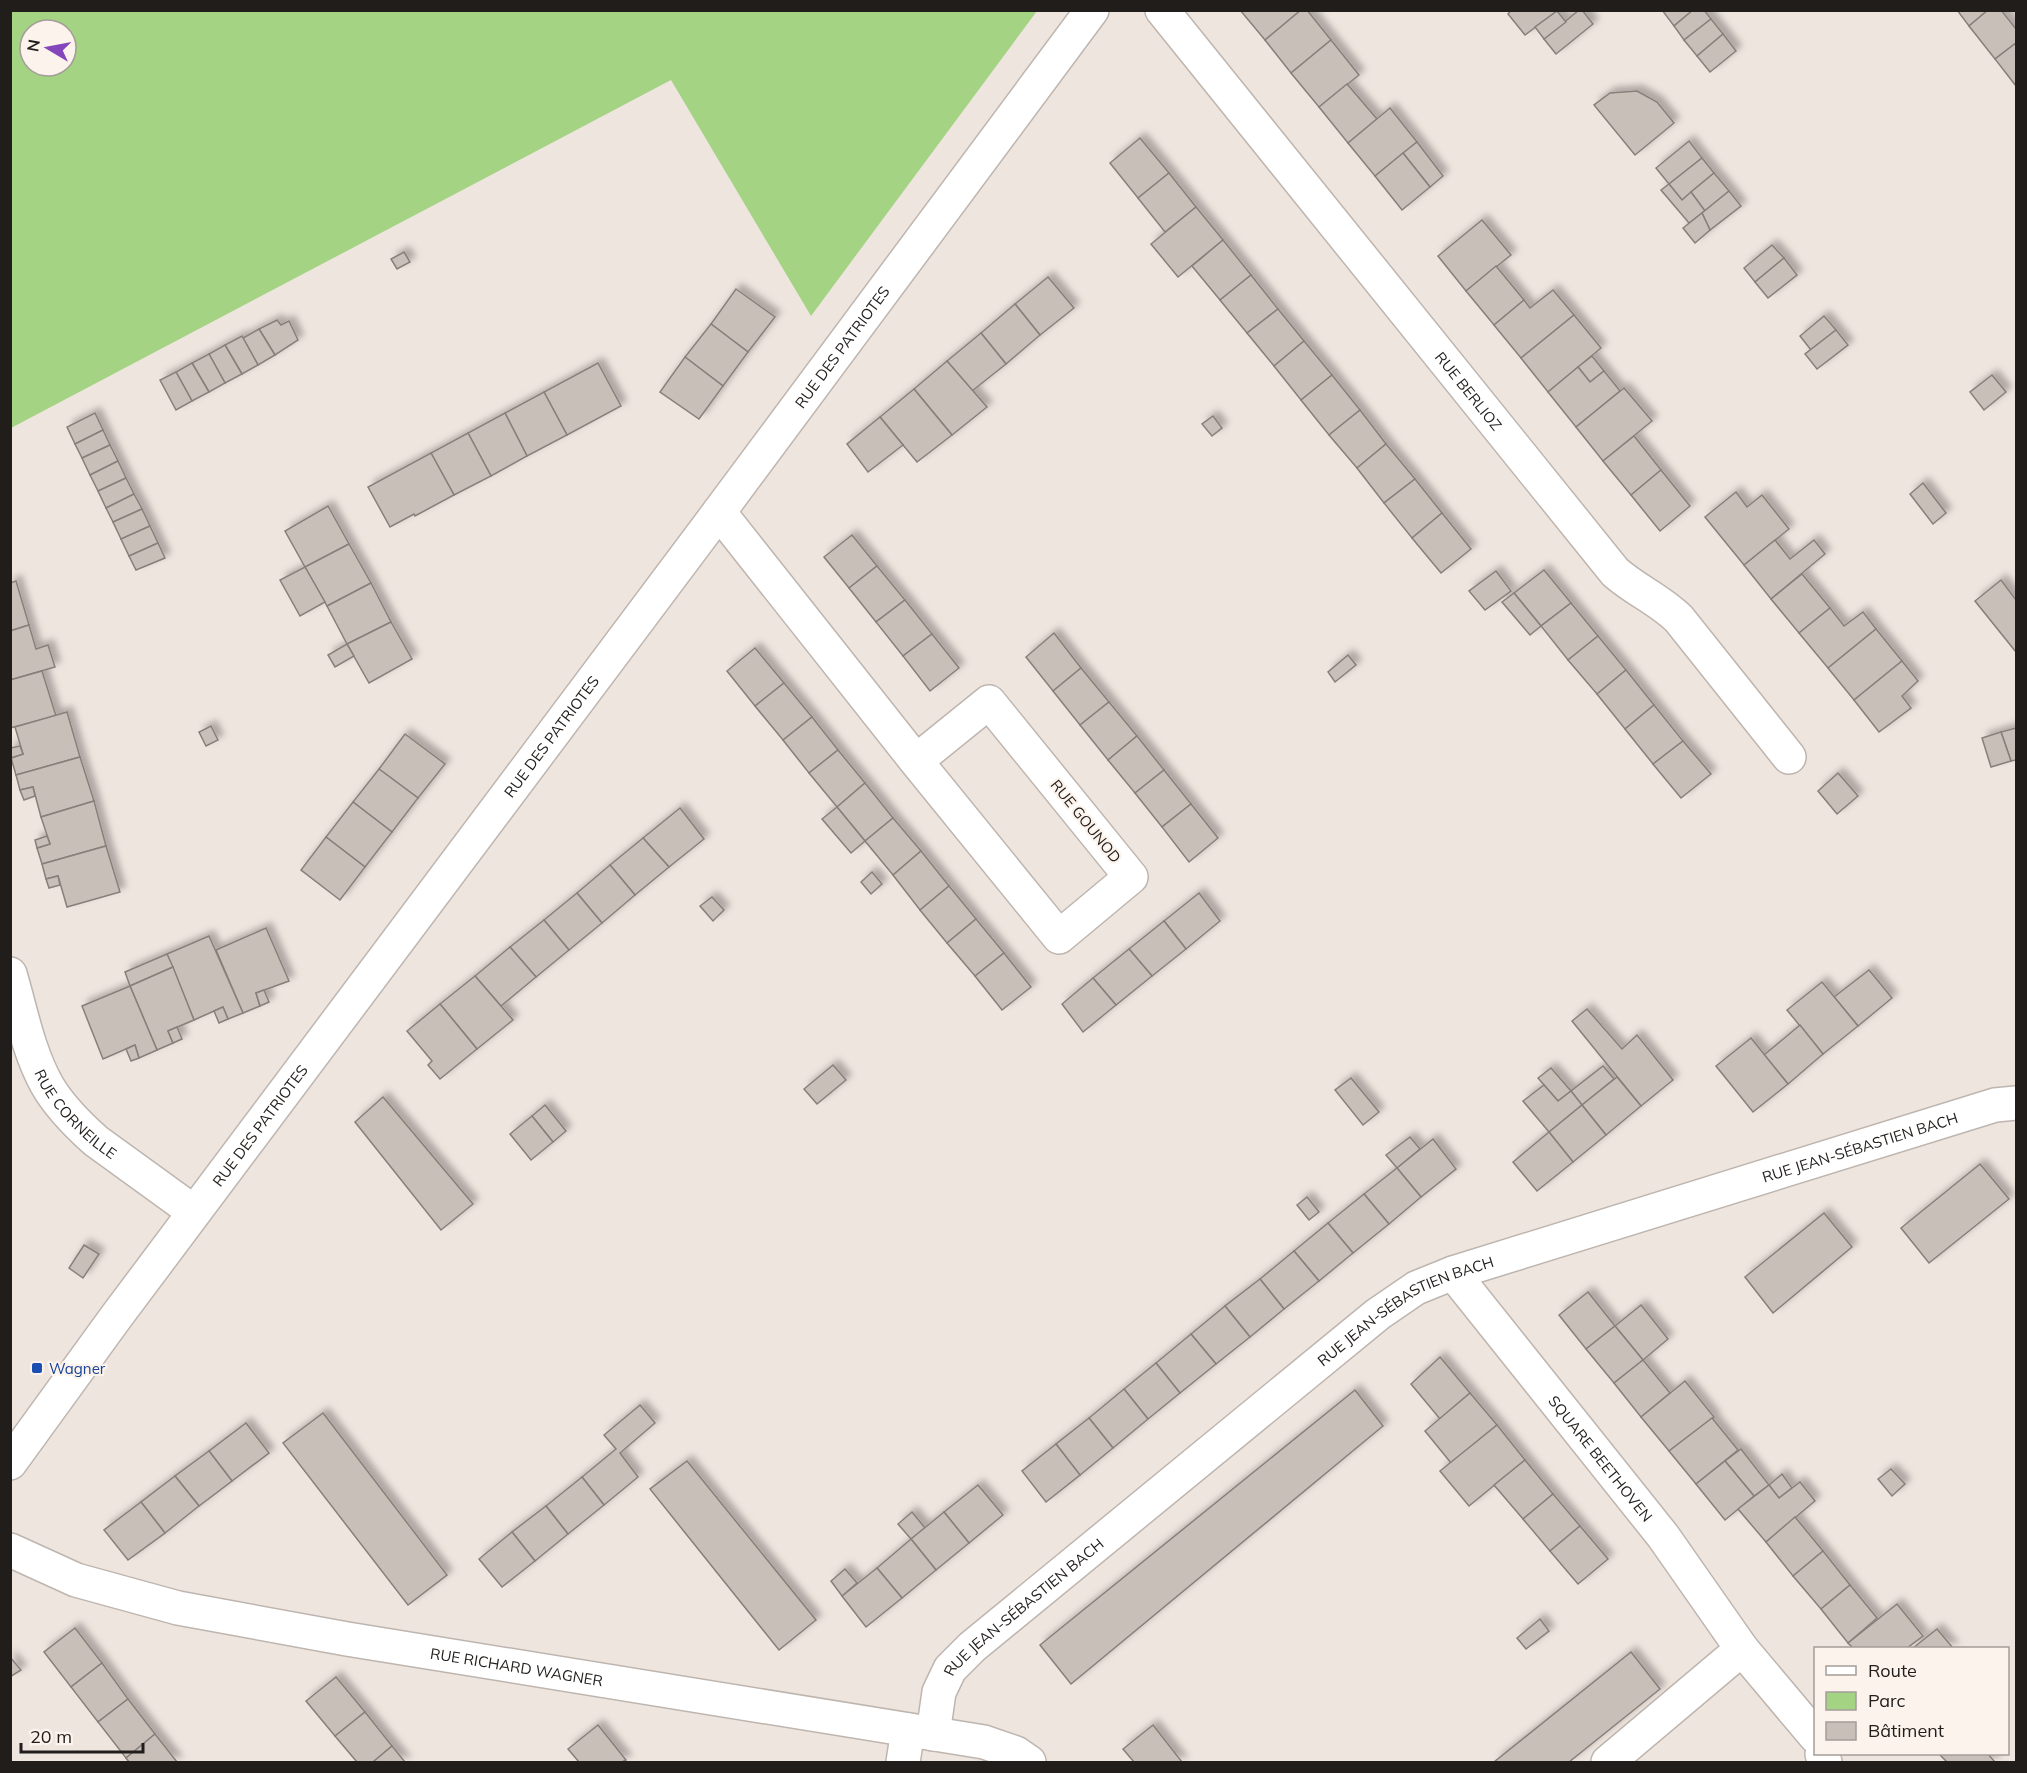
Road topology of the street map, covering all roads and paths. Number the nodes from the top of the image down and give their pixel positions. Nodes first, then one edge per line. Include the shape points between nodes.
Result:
1 (1092, 10) edge
2 (1162, 10) edge
3 (719, 512) junction
4 (1789, 757) dead end
5 (916, 761) junction
6 (10, 974) edge
7 (2016, 1103) edge
8 (194, 1212) junction
9 (1452, 1273) junction
10 (10, 1462) edge
11 (10, 1550) edge
12 (1742, 1649) junction
13 (920, 1732) junction
14 (1814, 1736) edge
15 (903, 1762) edge
16 (1029, 1762) edge
17 (1608, 1762) edge

1 - 3 street, RUE DES PATRIOTES
2 - 4 street, RUE BERLIOZ via 1615,572 1679,619
3 - 5 street, RUE GOUNOD
3 - 8 street, RUE DES PATRIOTES
5 - 5 street, RUE GOUNOD via 1059,937 1131,877 989,702
6 - 8 street, RUE CORNEILLE via 31,1049 58,1101 96,1141
7 - 9 street, RUE JEAN-SÉBASTIEN BACH via 1995,1105
8 - 10 street, RUE DES PATRIOTES
9 - 12 street, SQUARE BEETHOVEN via 1663,1536
9 - 13 street, RUE JEAN-SÉBASTIEN BACH via 1416,1288 1378,1314 972,1647 950,1669
11 - 13 street, RUE RICHARD WAGNER via 76,1580 178,1608
12 - 14 street, SQUARE BEETHOVEN
12 - 17 street
13 - 15 street, RUE JEAN-SÉBASTIEN BACH
13 - 16 street, RUE RICHARD WAGNER via 984,1742

